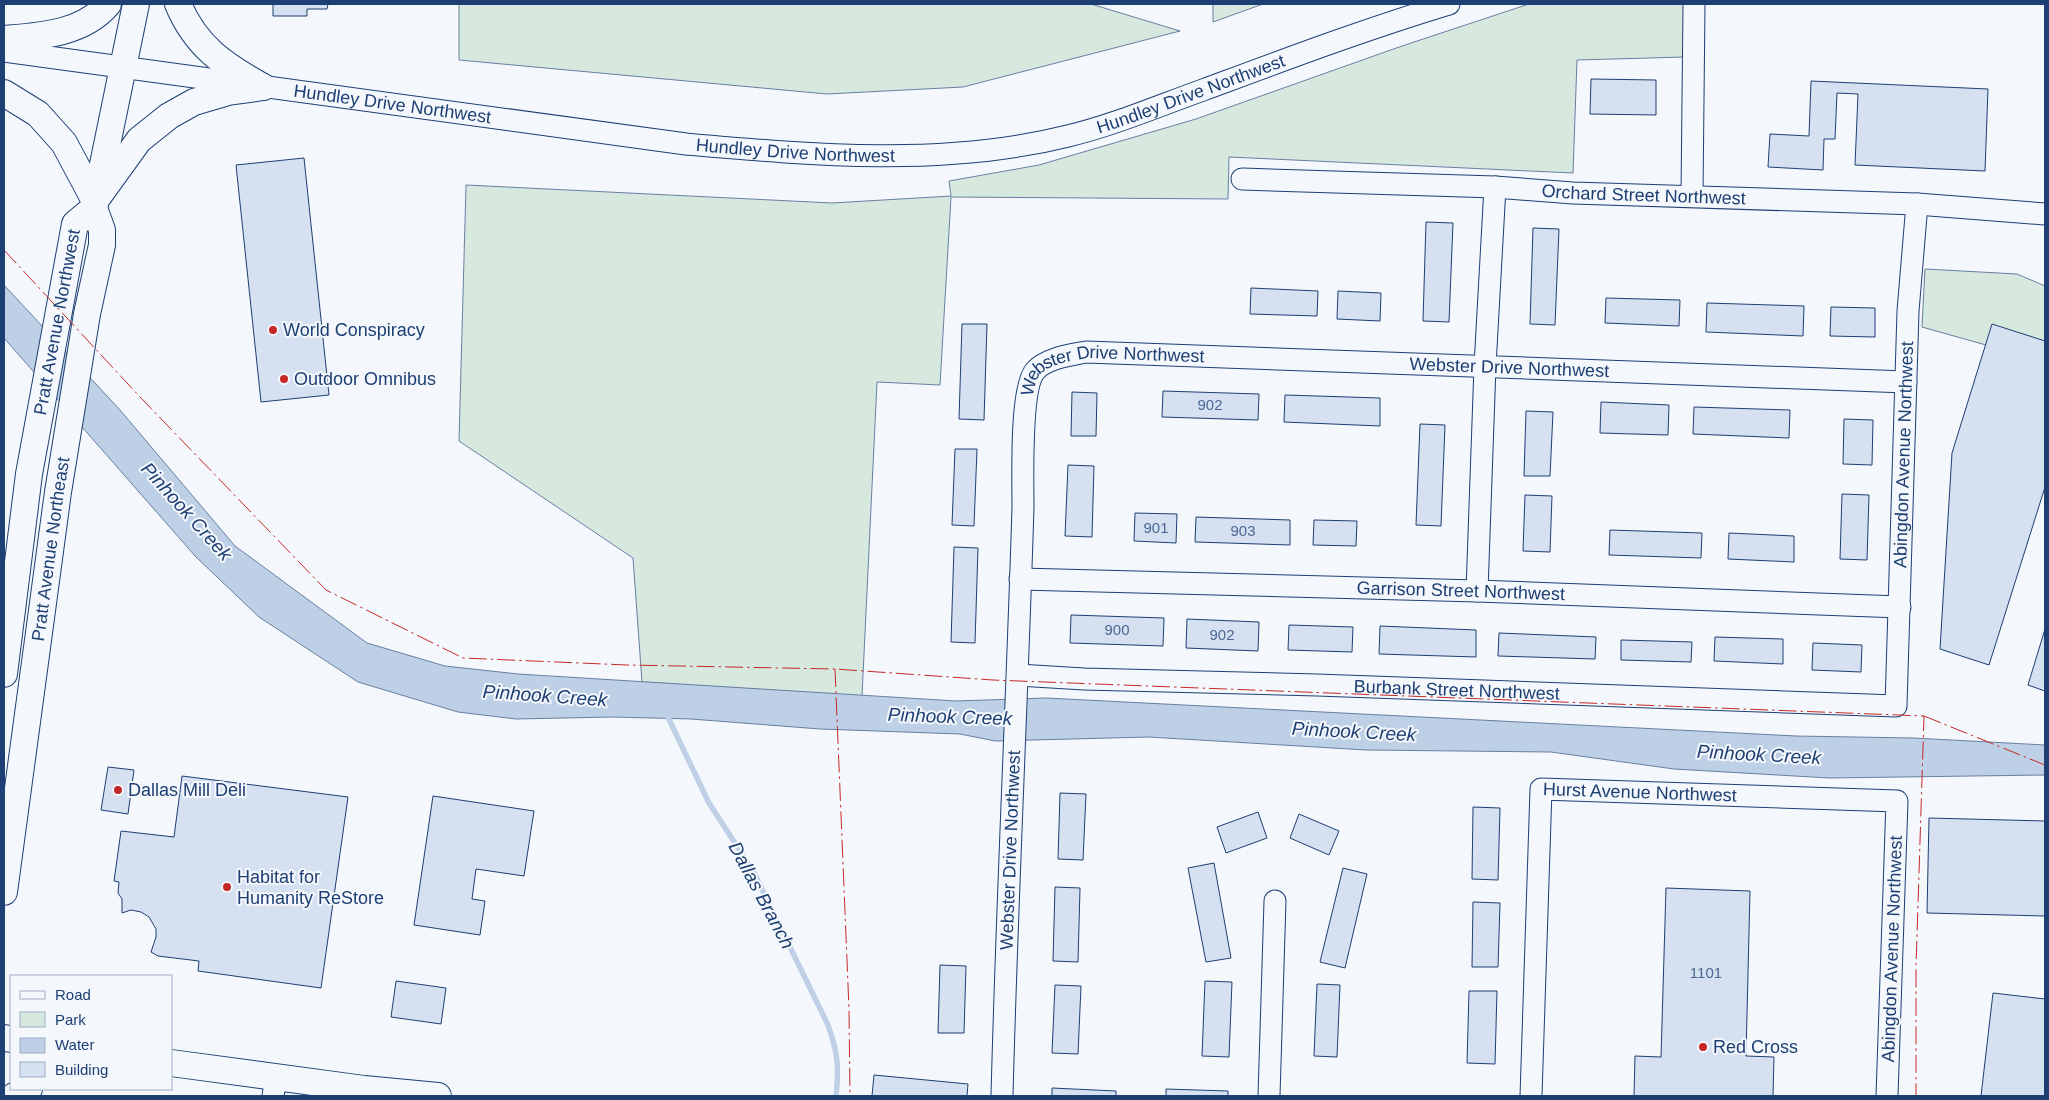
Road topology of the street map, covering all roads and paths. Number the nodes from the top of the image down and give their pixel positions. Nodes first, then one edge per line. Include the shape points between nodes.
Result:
1 (108, 4) edge
2 (136, 4) edge
3 (178, 4) edge
4 (1449, 4) edge
5 (1694, 4) edge
6 (4, 39) edge
7 (4, 51) edge
8 (122, 68) junction
9 (263, 87) junction
10 (4, 93) edge
11 (1242, 179) dead end
12 (1495, 187) junction
13 (1692, 195) junction
14 (95, 204) junction
15 (1917, 204) junction
16 (2045, 214) edge
17 (1485, 366) junction
18 (1906, 382) junction
19 (29, 474) joint
20 (1020, 579) junction
21 (1478, 591) junction
22 (1900, 607) junction
23 (4, 674) edge
24 (1018, 675) junction
25 (1896, 706) joint
26 (1897, 801) joint
27 (4, 892) edge
28 (1275, 901) dead end
29 (172, 1063) edge
30 (275, 1087) edge
31 (27, 1090) edge
32 (14, 1096) edge
33 (438, 1096) edge
34 (1002, 1096) edge
35 (1269, 1096) edge
36 (1531, 1096) edge
37 (1887, 1096) edge

1 - 6 main road via 90,19 69,29
2 - 8 main road
3 - 9 main road via 198,40 214,56
4 - 9 street, Hundley Drive Northwest via 1068,136 966,152 855,156 686,144
5 - 13 street
7 - 8 street, Hundley Drive Northwest
8 - 9 street, Hundley Drive Northwest
8 - 14 main road
9 - 14 main road, Pratt Avenue Northwest via 228,92 194,102 169,116 139,140
10 - 14 main road, Pratt Avenue Northeast via 38,114 64,143
11 - 12 street, Orchard Street Northwest
12 - 13 street, Orchard Street Northwest via 1573,193
12 - 17 street
13 - 15 street, Orchard Street Northwest
14 - 19 main road, Pratt Avenue Northwest via 75,224
14 - 27 main road, Pratt Avenue Northeast via 102,230 102,245 87,314 58,492
15 - 16 street, Orchard Street Northwest
15 - 18 street, Abingdon Avenue Northwest
17 - 18 street, Webster Drive Northwest
17 - 20 street, Webster Drive Northwest via 1086,352 1056,358 1035,371 1027,391
17 - 21 street
18 - 22 street, Abingdon Avenue Northwest
19 - 23 main road, Pratt Avenue Northeast
20 - 21 street, Garrison Street Northwest
20 - 24 street, Webster Drive Northwest
21 - 22 street, Garrison Street Northwest
22 - 25 street, Abingdon Avenue Northwest
24 - 25 street, Burbank Street Northwest
24 - 34 street, Webster Drive Northwest
26 - 36 street, Hurst Avenue Northwest via 1541,789
26 - 37 street, Abingdon Avenue Northwest
28 - 35 street
29 - 30 main road
30 - 33 main road
31 - 32 main road

